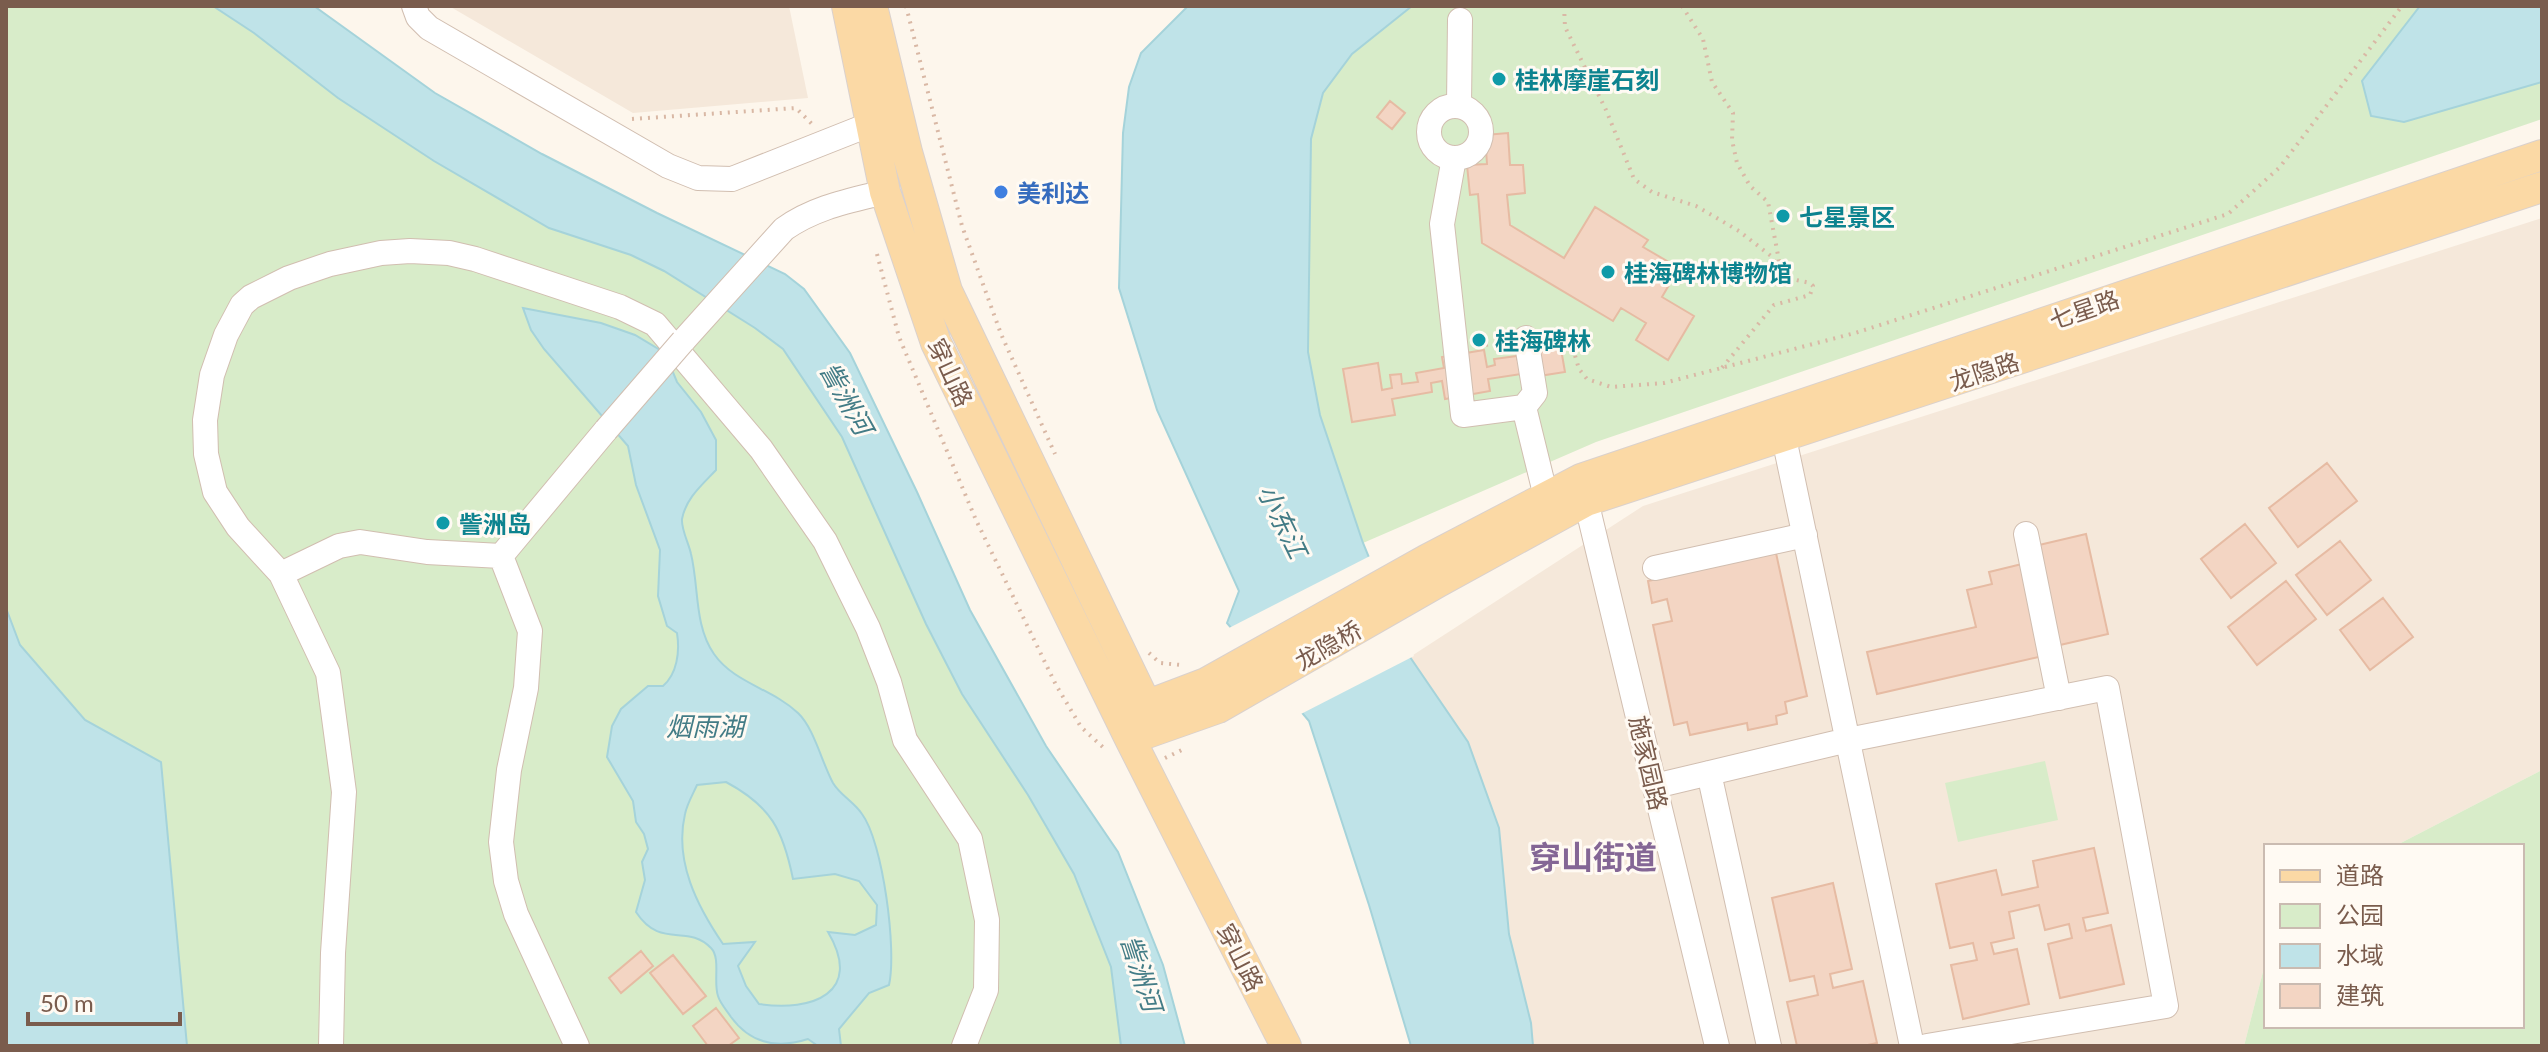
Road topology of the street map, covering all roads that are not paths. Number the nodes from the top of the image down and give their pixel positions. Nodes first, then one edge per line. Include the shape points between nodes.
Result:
1 (414, 6) edge
2 (847, 6) edge
3 (872, 6) edge
4 (1460, 20) dead end
5 (1459, 105) junction
6 (871, 124) junction
7 (2542, 155) edge
8 (1454, 158) junction
9 (2542, 187) edge
10 (885, 192) junction
11 (1526, 338) road end
12 (1524, 407) junction
13 (1781, 424) junction
14 (1584, 490) junction
15 (1546, 497) junction
16 (2026, 534) dead end
17 (1805, 535) junction
18 (501, 556) junction
19 (1655, 568) dead end
20 (1432, 571) junction
21 (281, 574) junction
22 (2059, 698) junction
23 (1138, 722) junction
24 (1848, 740) junction
25 (1709, 773) junction
26 (1655, 786) junction
27 (331, 1046) edge
28 (577, 1046) edge
29 (964, 1046) edge
30 (1286, 1046) edge
31 (1717, 1046) edge
32 (1769, 1046) edge
33 (1912, 1046) edge
34 (1927, 1046) edge

1 - 6 street via 429,28 668,166 698,178 732,179
2 - 6 main road, 穿山路
3 - 23 main road, 穿山路 via 947,291
4 - 5 street
5 - 8 street via 1475,114 1482,129 1472,152
5 - 8 street via 1435,114 1429,130 1440,154
6 - 10 main road, 穿山路
7 - 13 main road, 七星路
8 - 12 street via 1442,224 1463,415
9 - 13 main road, 龙隐路
10 - 18 street, bridge via 812,211 784,229
10 - 23 main road, 穿山路 via 936,343
11 - 12 street via 1535,393
12 - 15 street
13 - 14 main road, 龙隐路
13 - 17 street
14 - 15 main road, 龙隐路
14 - 20 main road, 龙隐路
14 - 26 street, 施家园路
15 - 20 main road, 龙隐路
16 - 22 street
17 - 19 street
17 - 24 street
18 - 21 street via 360,542 339,546
18 - 28 street via 530,631 501,842 506,881
20 - 23 main road, 龙隐桥
21 - 27 street via 328,673 344,792
21 - 29 street via 238,527 215,492 206,454 212,375 226,335 251,297 330,264 381,253 449,253 620,307 655,324 761,449 825,541 868,628 905,740 970,839 987,920 986,990
22 - 24 street
22 - 34 street via 2107,688 2166,1006
23 - 30 main road, 穿山路
24 - 25 street
24 - 33 street
25 - 26 street
25 - 32 street
26 - 31 street, 施家园路

